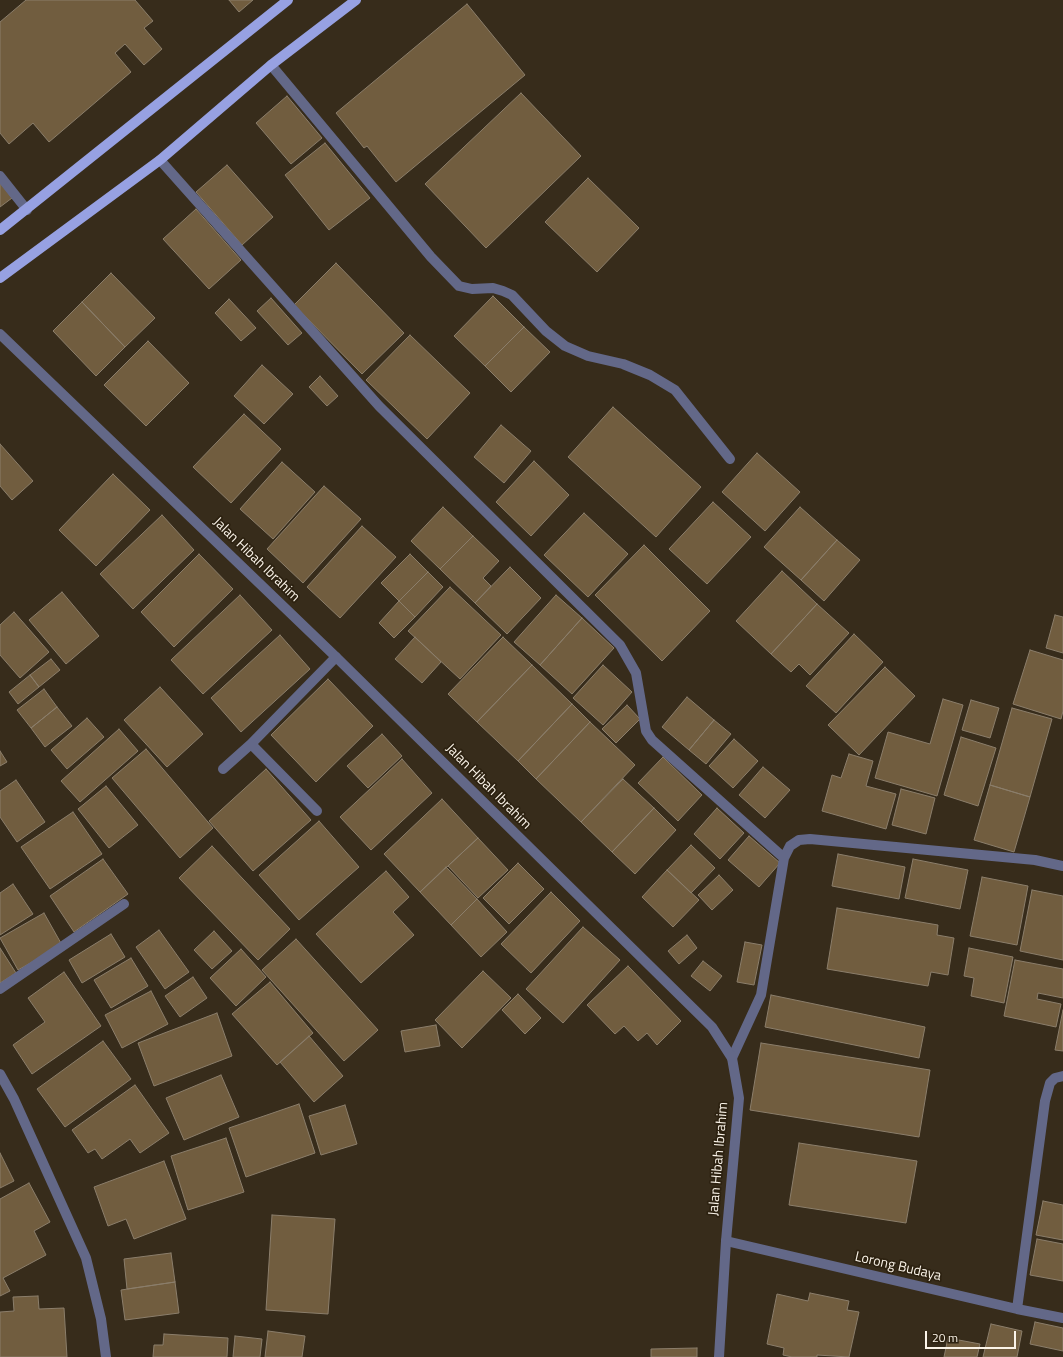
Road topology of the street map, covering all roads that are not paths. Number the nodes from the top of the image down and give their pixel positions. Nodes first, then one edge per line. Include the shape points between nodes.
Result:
1 (288, 0) edge
2 (356, 0) edge
3 (271, 65) junction
4 (160, 160) junction
5 (0, 176) edge
6 (27, 210) junction
7 (0, 230) edge
8 (0, 278) edge
9 (0, 334) edge
10 (730, 458) dead end
11 (336, 657) junction
12 (251, 744) junction
13 (223, 769) dead end
14 (317, 811) dead end
15 (784, 858) junction
16 (1063, 866) edge
17 (124, 904) dead end
18 (0, 989) edge
19 (732, 1058) junction
20 (0, 1074) edge
21 (1063, 1076) edge
22 (726, 1241) junction
23 (1017, 1309) junction
24 (1063, 1318) edge
25 (106, 1357) edge
26 (719, 1357) edge

1 - 6 main road via 71,172
2 - 3 main road
3 - 4 main road
3 - 10 street via 431,257 459,286 472,289 493,288 512,295 546,331 565,346 588,356 630,367 675,390
4 - 8 main road
4 - 15 street via 379,406 620,645 636,673 646,732 652,740
5 - 6 street
6 - 7 main road
9 - 11 street, Jalan Hibah Ibrahim
11 - 12 street
11 - 19 street, Jalan Hibah Ibrahim via 712,1028
12 - 13 street
12 - 14 street
15 - 16 street via 790,846 799,840 810,839 1035,860
15 - 19 street via 760,995
17 - 18 street
19 - 22 street, Jalan Hibah Ibrahim via 739,1098
20 - 25 street via 14,1099 86,1258 101,1319
21 - 23 street via 1055,1078 1050,1083 1045,1102
22 - 23 street, Lorong Budaya
22 - 26 street, Jalan Hibah Ibrahim
23 - 24 street, Lorong Budaya

